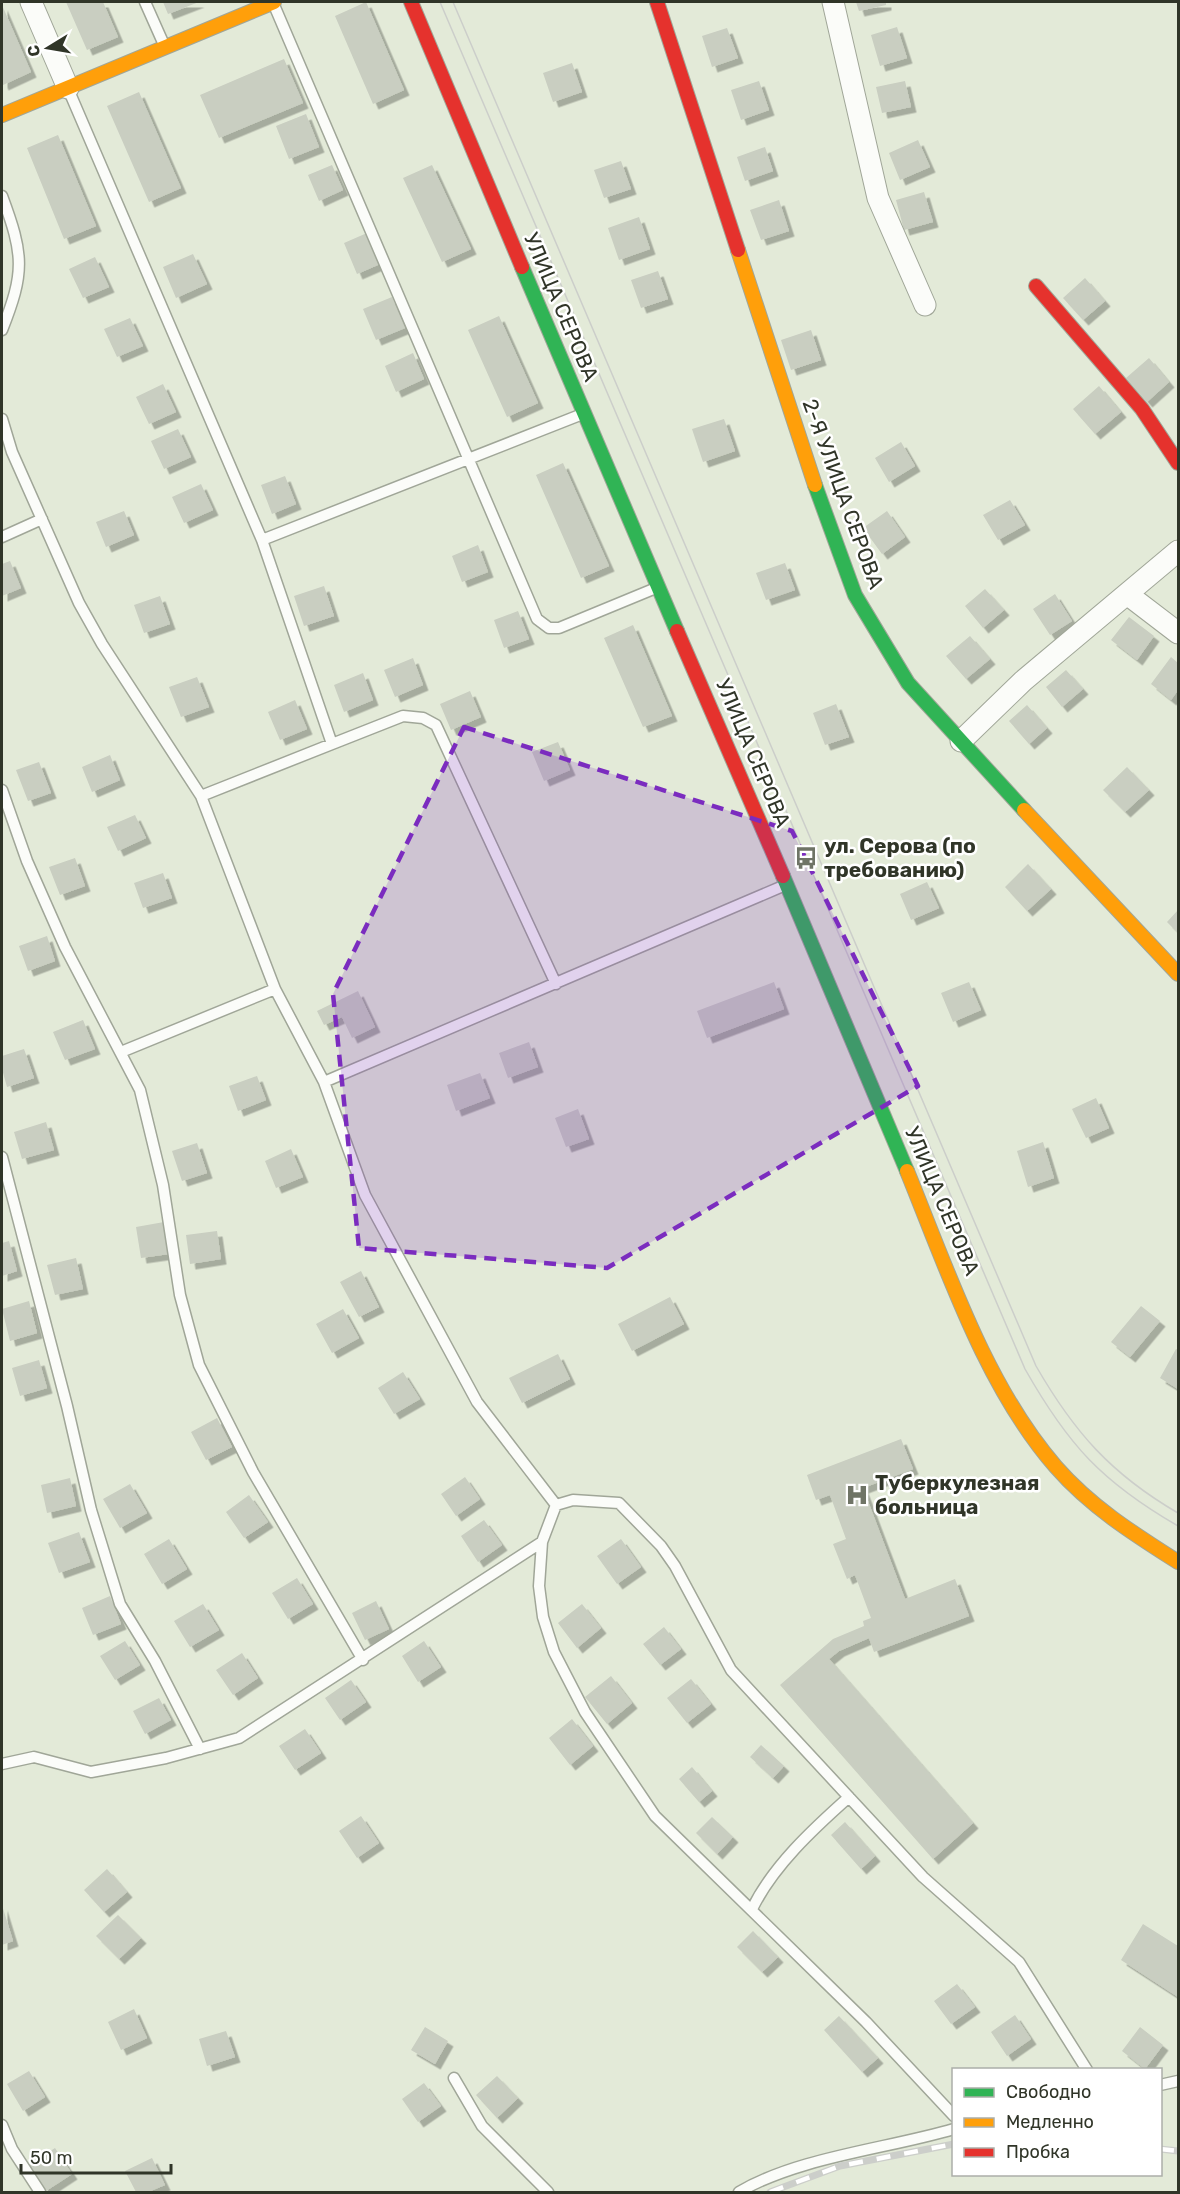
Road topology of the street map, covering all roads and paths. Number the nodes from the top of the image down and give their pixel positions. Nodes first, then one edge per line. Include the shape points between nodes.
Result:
1 (31, 2) edge
2 (145, 2) edge
3 (274, 2) edge
4 (411, 2) edge
5 (657, 2) edge
6 (833, 2) edge
7 (165, 47) junction
8 (68, 88) junction
9 (2, 115) edge
10 (2, 196) edge
11 (1036, 286) dead end
12 (925, 306) dead end
13 (2, 330) edge
14 (583, 414) junction
15 (2, 419) edge
16 (470, 458) junction
17 (1179, 464) edge
18 (42, 519) junction
19 (2, 537) edge
20 (262, 540) junction
21 (1179, 551) edge
22 (659, 586) junction
23 (1127, 594) junction
24 (1179, 633) edge
25 (961, 741) junction
26 (332, 744) junction
27 (2, 790) edge
28 (201, 796) junction
29 (786, 885) junction
30 (1179, 974) edge
31 (556, 984) junction
32 (275, 989) junction
33 (121, 1052) junction
34 (324, 1082) junction
35 (2, 1157) edge
36 (556, 1506) junction
37 (542, 1542) junction
38 (1179, 1562) edge
39 (363, 1660) junction
40 (200, 1749) junction
41 (2, 1764) edge
42 (849, 1797) junction
43 (752, 1909) junction
44 (1086, 2068) edge
45 (454, 2078) dead end
46 (1179, 2081) edge
47 (1162, 2085) edge
48 (952, 2114) edge
49 (2, 2125) edge
50 (952, 2130) edge
51 (40, 2193) edge
52 (548, 2193) edge
53 (739, 2193) edge

1 - 8 street
2 - 7 lane
3 - 7 main road
3 - 16 lane
4 - 14 main road, УЛИЦА СЕРОВА
5 - 25 main road, 2-Я УЛИЦА СЕРОВА via 846,577 903,676
6 - 12 street via 878,198
7 - 8 main road
8 - 9 main road
8 - 20 lane
10 - 13 lane via 20,256 18,290
11 - 17 main road via 1142,409
14 - 16 lane
14 - 22 main road, УЛИЦА СЕРОВА
15 - 18 lane
16 - 20 lane
16 - 22 lane via 537,619 549,628 559,628
18 - 19 lane
18 - 28 lane via 102,644
20 - 26 lane
21 - 23 street
22 - 29 main road, УЛИЦА СЕРОВА
23 - 24 street
23 - 25 street via 1023,681
25 - 30 main road, 2-Я УЛИЦА СЕРОВА
26 - 28 lane
26 - 31 lane via 403,716 423,718 436,725
27 - 33 lane via 27,861 65,947
28 - 32 lane
29 - 31 lane
29 - 38 main road, УЛИЦА СЕРОВА via 973,1331 1010,1402 1056,1467 1083,1494 1110,1519
31 - 34 lane
32 - 33 lane
32 - 34 lane
33 - 39 lane via 140,1090 163,1185 180,1295 199,1365 253,1472
34 - 36 lane via 365,1195 477,1402
35 - 40 lane via 91,1510 120,1604 155,1660
36 - 37 lane
36 - 42 lane via 573,1500 619,1503 637,1520 661,1546 689,1588 731,1670
37 - 39 lane
37 - 43 lane via 539,1586 543,1617 554,1652 585,1712 655,1816
39 - 40 lane via 238,1738
40 - 41 lane via 92,1772 34,1757
42 - 43 lane via 778,1869 762,1888
42 - 44 lane via 923,1877 1019,1962
43 - 48 lane
45 - 52 lane via 482,2126
46 - 47 lane
49 - 51 lane
50 - 53 lane via 762,2179

